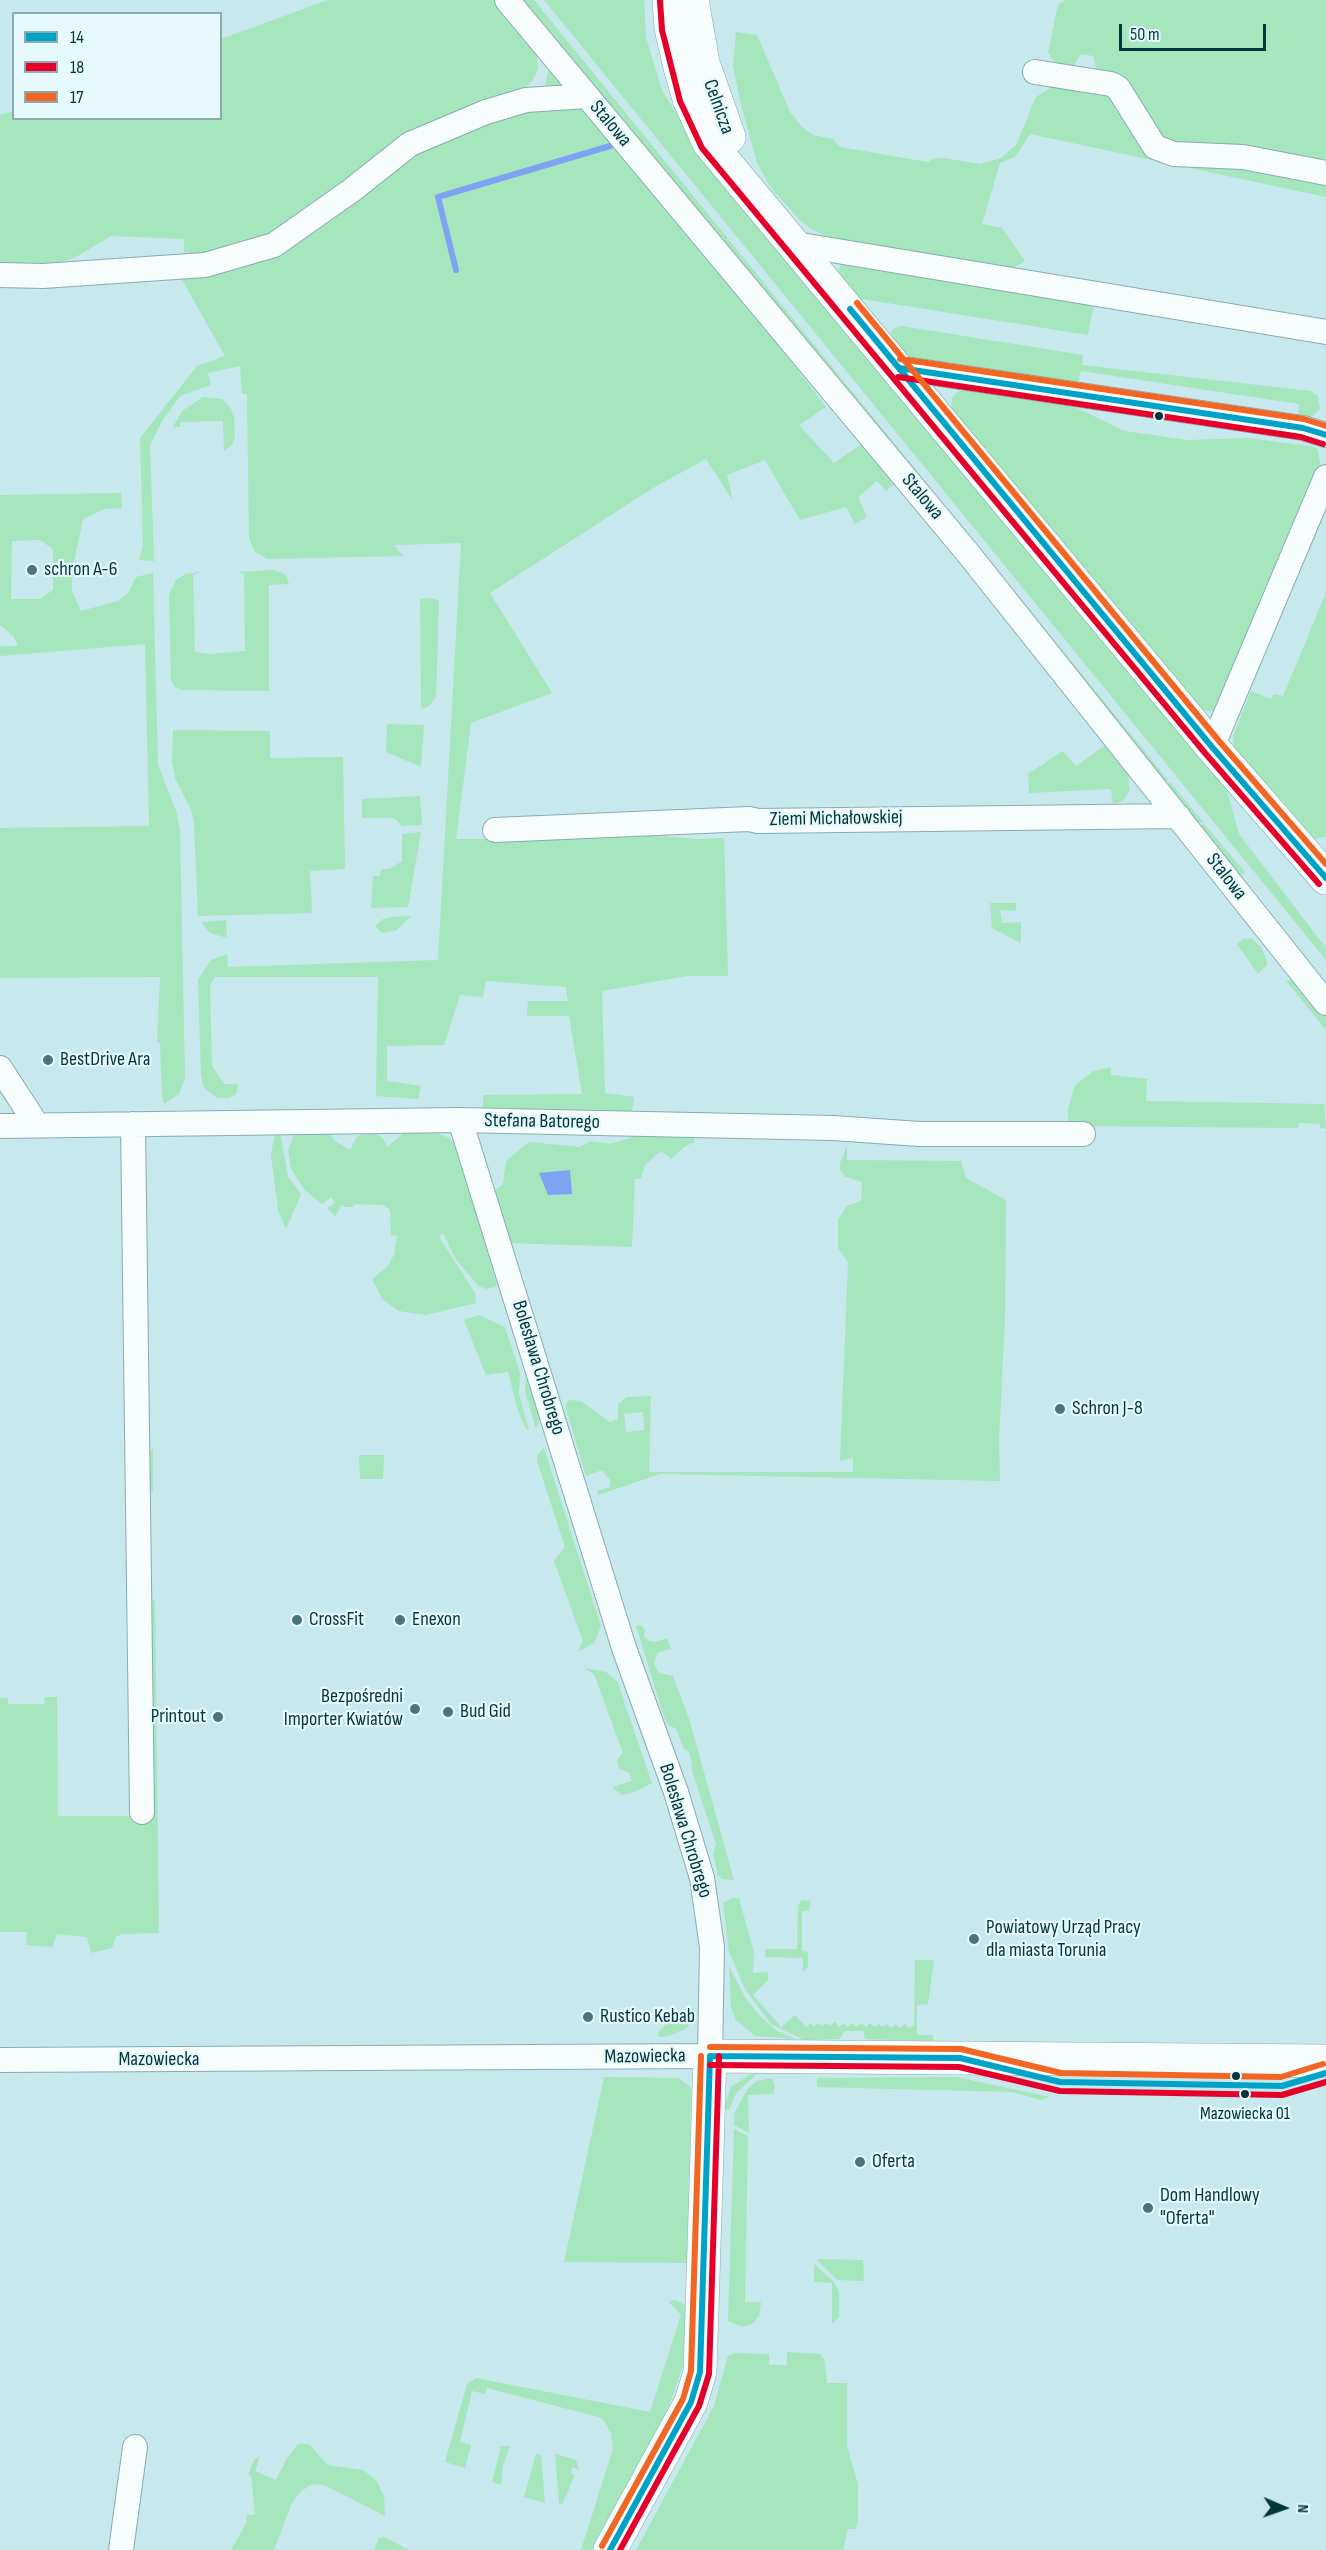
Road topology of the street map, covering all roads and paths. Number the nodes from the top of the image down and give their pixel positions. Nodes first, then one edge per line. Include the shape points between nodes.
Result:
1 (507, 0) edge
2 (669, 0) edge
3 (692, 0) edge
4 (1035, 72) dead end
5 (587, 96) junction
6 (1326, 173) edge
7 (764, 208) junction
8 (795, 244) junction
9 (0, 275) edge
10 (1326, 332) edge
11 (899, 368) junction
12 (1326, 435) edge
13 (1326, 477) edge
14 (1212, 747) junction
15 (1178, 816) junction
16 (495, 830) dead end
17 (1326, 878) edge
18 (1326, 1003) edge
19 (0, 1068) edge
20 (460, 1120) junction
21 (133, 1124) junction
22 (37, 1125) junction
23 (0, 1126) edge
24 (1083, 1134) dead end
25 (142, 1812) dead end
26 (710, 2056) junction
27 (0, 2060) edge
28 (1326, 2061) edge
29 (135, 2446) dead end
30 (121, 2550) edge
31 (610, 2550) edge

1 - 5 street, Stalowa
2 - 7 street, Celnicza via 680,67 699,123 721,159
3 - 7 street, Celnicza via 713,97 732,146
4 - 6 street via 1118,88 1155,147 1174,154 1243,157
5 - 9 street via 526,100 410,144 274,245 205,265 43,276
5 - 15 street, Stalowa via 959,543
7 - 8 street, Celnicza
8 - 10 street
8 - 11 street, Celnicza
11 - 12 street via 1303,428
11 - 14 street, Celnicza
13 - 14 street
14 - 17 street, Celnicza
15 - 16 street, Ziemi Michałowskiej via 749,819
15 - 18 street, Stalowa
19 - 22 street
20 - 21 street, Stefana Batorego
20 - 24 street, Stefana Batorego via 833,1128 920,1134
20 - 26 street, Bolesława Chrobrego via 624,1648 702,1878 712,1960
21 - 22 street, Stefana Batorego
21 - 25 street
22 - 23 street, Stefana Batorego
26 - 27 street, Mazowiecka
26 - 28 street, Mazowiecka
26 - 31 street, Bolesława Chrobrego via 700,2372 692,2402
29 - 30 street

